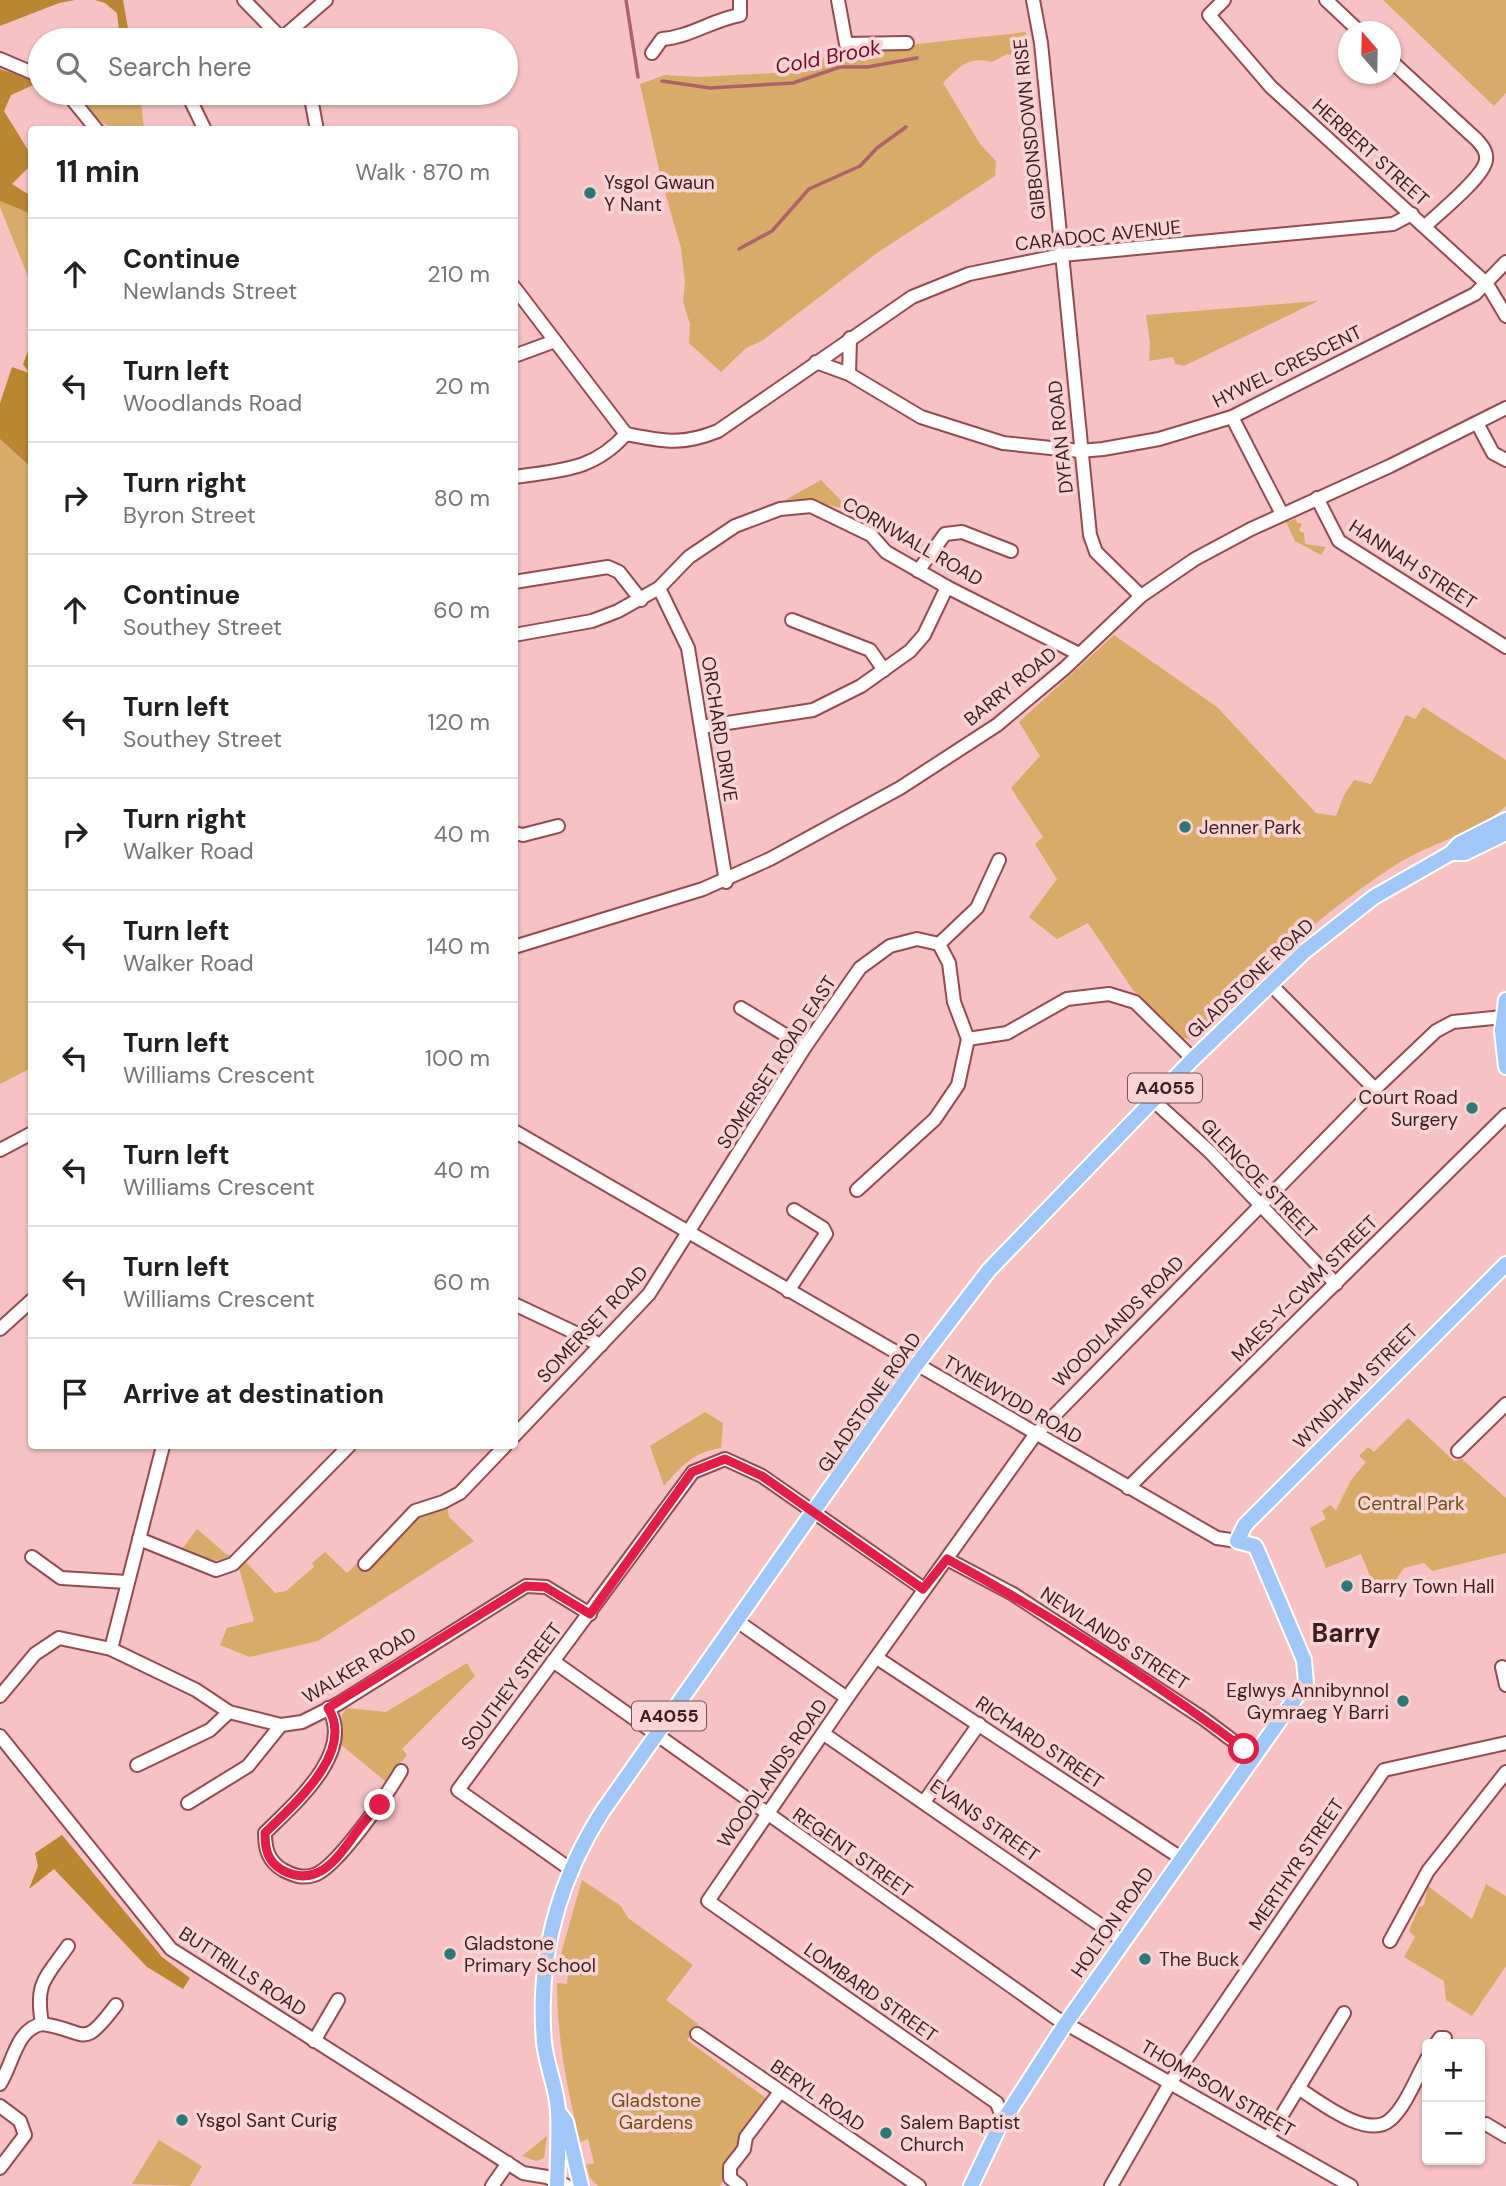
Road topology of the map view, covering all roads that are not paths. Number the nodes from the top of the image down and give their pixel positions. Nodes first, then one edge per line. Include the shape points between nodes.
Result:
1 (244, 0) edge
2 (326, 0) edge
3 (740, 0) edge
4 (838, 0) edge
5 (1033, 0) edge
6 (1224, 0) edge
7 (1326, 0) edge
8 (1348, 21) edge
9 (272, 28) edge
10 (295, 28) edge
11 (907, 43) dead end
12 (652, 53) dead end
13 (0, 59) edge
14 (1401, 69) edge
15 (28, 71) edge
16 (77, 105) edge
17 (193, 105) edge
18 (312, 105) edge
19 (94, 126) edge
20 (203, 126) edge
21 (316, 126) edge
22 (1412, 214) junction
23 (1425, 226) junction
24 (1062, 255) junction
25 (1506, 262) edge
26 (1487, 284) junction
27 (518, 292) edge
28 (1506, 316) edge
29 (850, 338) junction
30 (555, 341) junction
31 (518, 355) edge
32 (816, 362) junction
33 (849, 374) junction
34 (1506, 408) edge
35 (1232, 417) junction
36 (1477, 423) junction
37 (626, 434) junction
38 (1080, 451) junction
39 (1506, 460) edge
40 (518, 476) edge
41 (1317, 498) junction
42 (1282, 514) junction
43 (1011, 551) dead end
44 (918, 571) junction
45 (518, 581) edge
46 (947, 587) junction
47 (659, 589) junction
48 (1141, 596) junction
49 (641, 600) junction
50 (792, 620) dead end
51 (518, 634) edge
52 (1506, 647) edge
53 (1079, 654) junction
54 (884, 670) junction
55 (701, 727) junction
56 (1506, 820) edge
57 (558, 826) dead end
58 (1506, 833) edge
59 (518, 834) edge
60 (1451, 853) junction
61 (999, 860) dead end
62 (726, 881) junction
63 (939, 944) junction
64 (518, 946) edge
65 (1270, 984) junction
66 (1506, 1000) edge
67 (741, 1008) dead end
68 (1503, 1017) junction
69 (968, 1039) junction
70 (804, 1047) junction
71 (1193, 1059) junction
72 (1506, 1067) edge
73 (1375, 1089) junction
74 (1154, 1101) junction
75 (1506, 1115) edge
76 (518, 1133) edge
77 (28, 1135) edge
78 (0, 1150) edge
79 (857, 1190) dead end
80 (1259, 1206) junction
81 (794, 1210) dead end
82 (690, 1233) junction
83 (1506, 1264) edge
84 (1336, 1284) junction
85 (788, 1291) junction
86 (28, 1304) edge
87 (518, 1306) edge
88 (0, 1329) edge
89 (601, 1345) junction
90 (917, 1364) junction
91 (1506, 1404) edge
92 (518, 1432) edge
93 (1035, 1435) junction
94 (162, 1449) edge
95 (346, 1449) edge
96 (502, 1449) edge
97 (1458, 1451) dead end
98 (1128, 1488) junction
99 (815, 1512) junction
100 (139, 1539) junction
101 (1237, 1541) junction
102 (32, 1558) dead end
103 (947, 1559) junction
104 (365, 1564) dead end
105 (127, 1582) junction
106 (923, 1589) junction
107 (590, 1614) junction
108 (737, 1621) junction
109 (111, 1649) junction
110 (877, 1658) junction
111 (553, 1661) junction
112 (1502, 1667) dead end
113 (1506, 1685) edge
114 (1302, 1690) joint
115 (0, 1696) edge
116 (847, 1698) junction
117 (328, 1708) junction
118 (229, 1712) junction
119 (979, 1724) junction
120 (281, 1725) junction
121 (824, 1734) junction
122 (0, 1736) edge
123 (655, 1736) junction
124 (1506, 1743) edge
125 (1250, 1763) junction
126 (137, 1765) dead end
127 (401, 1771) dead end
128 (1506, 1772) edge
129 (924, 1801) junction
130 (188, 1802) dead end
131 (766, 1815) junction
132 (1181, 1858) junction
133 (570, 1869) junction
134 (708, 1901) joint
135 (1122, 1941) junction
136 (1390, 1941) dead end
137 (68, 1946) dead end
138 (338, 2000) dead end
139 (116, 2005) dead end
140 (1344, 2013) dead end
141 (1066, 2023) junction
142 (42, 2024) junction
143 (697, 2034) dead end
144 (314, 2041) junction
145 (1422, 2067) edge
146 (1170, 2083) junction
147 (0, 2084) edge
148 (1298, 2088) junction
149 (780, 2092) junction
150 (0, 2106) edge
151 (558, 2111) junction
152 (1003, 2120) junction
153 (1486, 2124) dead end
154 (1506, 2136) edge
155 (1268, 2138) junction
156 (508, 2163) junction
157 (0, 2168) edge
158 (523, 2173) junction
159 (735, 2182) edge
160 (560, 2184) edge
161 (492, 2186) edge
162 (533, 2186) edge
163 (581, 2186) edge
164 (919, 2186) edge
165 (971, 2186) edge
166 (1111, 2186) edge
167 (1351, 2186) edge

1 - 9 street
2 - 10 street
3 - 12 street via 740,15 719,19 682,38 662,39
4 - 11 street via 846,44
5 - 24 street, GIBBONSDOWN RISE
6 - 22 street, HERBERT STREET via 1209,15 1271,87
7 - 8 street
13 - 15 street
14 - 23 street via 1486,151 1487,163 1474,180
16 - 19 street
17 - 20 street
18 - 21 street
22 - 23 street, HERBERT STREET
22 - 24 street, CARADOC AVENUE via 1393,224
23 - 26 street, HERBERT STREET
24 - 29 street, CARADOC AVENUE via 969,274 912,297
24 - 38 street, DYFAN ROAD
25 - 26 street, HYWEL CRESCENT
26 - 28 street, HERBERT STREET
26 - 35 street, HYWEL CRESCENT
27 - 30 street
29 - 32 street, CARADOC AVENUE
29 - 33 street
30 - 31 street
30 - 37 street
32 - 33 street, HYWEL CRESCENT
32 - 37 street, CARADOC AVENUE via 718,431 672,443
33 - 38 street, HYWEL CRESCENT via 921,417 1003,443
34 - 36 street, BARRY ROAD
35 - 38 street, HYWEL CRESCENT via 1159,439
35 - 42 street
36 - 39 street via 1493,453
36 - 41 street, BARRY ROAD
37 - 40 street via 611,450 580,467
38 - 48 street, DYFAN ROAD via 1092,545
41 - 42 street, BARRY ROAD
41 - 52 street, HANNAH STREET via 1339,541
42 - 48 street, BARRY ROAD via 1225,542
43 - 44 street via 972,534 945,534
44 - 46 street, CORNWALL ROAD
44 - 47 street, CORNWALL ROAD via 886,552 870,535 811,506 779,509 735,526 689,557
45 - 49 street via 608,568 619,572
46 - 53 street, CORNWALL ROAD
46 - 54 street via 924,635
47 - 49 street, CORNWALL ROAD
47 - 55 street, ORCHARD DRIVE via 688,648
48 - 53 street, BARRY ROAD
49 - 51 street, CORNWALL ROAD via 592,621
50 - 54 street via 870,650
53 - 62 street, BARRY ROAD via 1014,712 930,770
54 - 55 street via 813,710
55 - 62 street, ORCHARD DRIVE
56 - 60 main road, GLADSTONE ROAD / A4055 via 1459,844
57 - 59 street
58 - 60 main road, GLADSTONE ROAD / A4055 via 1465,852
60 - 65 main road, GLADSTONE ROAD / A4055 via 1358,908
61 - 63 street via 977,908
62 - 64 street, BARRY ROAD
63 - 69 street via 949,963 954,1003
63 - 70 street, SOMERSET ROAD EAST via 917,939 890,946 860,968
65 - 71 main road, GLADSTONE ROAD / A4055
65 - 73 street
66 - 68 main road
67 - 70 street
68 - 72 main road
68 - 73 street, WOODLANDS ROAD via 1453,1023 1436,1031
69 - 71 street via 1007,1033 1067,999 1109,994 1135,1002
69 - 79 street via 958,1085 935,1119
70 - 82 street, SOMERSET ROAD EAST
71 - 74 main road, GLADSTONE ROAD / A4055
73 - 80 street, WOODLANDS ROAD
74 - 80 street, GLENCOE STREET via 1210,1152
74 - 90 main road, GLADSTONE ROAD / A4055 via 989,1270
75 - 84 street, MAES-Y-CWM STREET
76 - 82 street, TYNEWYDD ROAD
77 - 78 street
80 - 84 street, GLENCOE STREET
80 - 93 street, WOODLANDS ROAD
81 - 85 street via 826,1234
82 - 85 street, TYNEWYDD ROAD
82 - 89 street, SOMERSET ROAD via 649,1294
83 - 101 main road, WYNDHAM STREET via 1252,1515
84 - 98 street, MAES-Y-CWM STREET
85 - 90 street, TYNEWYDD ROAD
86 - 88 street
87 - 89 street
89 - 92 street, SOMERSET ROAD
90 - 93 street, TYNEWYDD ROAD
90 - 99 main road, GLADSTONE ROAD / A4055
91 - 97 street
93 - 98 street, TYNEWYDD ROAD
93 - 103 street, WOODLANDS ROAD
94 - 100 street
95 - 100 street via 233,1564 216,1570
96 - 104 street via 460,1493 415,1511
98 - 101 street, TYNEWYDD ROAD via 1217,1538
99 - 106 street
99 - 107 street, SOUTHEY STREET via 762,1476 725,1459 692,1472
99 - 108 main road, GLADSTONE ROAD / A4055
100 - 105 street
101 - 114 main road, TYNEWYDD ROAD via 1255,1546 1258,1552 1304,1660 1307,1673
102 - 105 street via 61,1578
103 - 106 street, WOODLANDS ROAD
103 - 125 street, NEWLANDS STREET via 1013,1594 1204,1718 1244,1749
105 - 109 street
106 - 110 street, WOODLANDS ROAD
107 - 111 street, SOUTHEY STREET
107 - 117 street, WALKER ROAD via 545,1587 526,1586
108 - 116 street
108 - 123 main road, GLADSTONE ROAD / A4055
109 - 115 street via 59,1638 35,1654
109 - 118 street via 196,1690
110 - 116 street, WOODLANDS ROAD
110 - 119 street, RICHARD STREET
111 - 123 street, REGENT STREET
111 - 133 street, SOUTHEY STREET via 458,1790
112 - 113 street
114 - 125 main road, HOLTON ROAD
116 - 121 street, WOODLANDS ROAD
117 - 120 street, WALKER ROAD via 302,1722
117 - 127 street via 334,1717 334,1744 323,1771 265,1833 265,1851 277,1867 295,1877 315,1875 331,1865
118 - 120 street
118 - 126 street via 210,1730
119 - 129 street
119 - 132 street, RICHARD STREET
120 - 130 street via 248,1766
121 - 129 street, EVANS STREET
121 - 131 street, WOODLANDS ROAD
122 - 144 street, BUTTRILLS ROAD via 162,1941
123 - 131 street, REGENT STREET
123 - 133 main road, GLADSTONE ROAD / A4055 via 602,1812
124 - 146 street, MERTHYR STREET via 1384,1770
125 - 132 main road, HOLTON ROAD
128 - 136 street via 1428,1871
129 - 135 street, EVANS STREET
131 - 134 street, WOODLANDS ROAD
131 - 141 street, REGENT STREET
132 - 135 main road, HOLTON ROAD
133 - 151 main road, GLADSTONE ROAD / A4055 via 553,1918 543,1981 544,2045
134 - 152 street, LOMBARD STREET via 997,2103
135 - 141 main road, HOLTON ROAD
137 - 142 street via 40,1986
138 - 144 street
139 - 142 street via 97,2030 85,2035
140 - 148 street
141 - 146 street, THOMPSON STREET
141 - 152 main road, HOLTON ROAD
142 - 147 street via 22,2037
143 - 149 street, BERYL ROAD
144 - 156 street, BUTTRILLS ROAD
145 - 148 street via 1394,2115 1375,2127 1362,2125
146 - 155 street, THOMPSON STREET
146 - 166 street, MERTHYR STREET
148 - 155 street
149 - 159 street via 730,2167
149 - 164 street, BERYL ROAD
150 - 157 street via 20,2121 25,2135
151 - 160 main road, GLADSTONE ROAD / A4055
151 - 163 main road, GLADSTONE ROAD / A4055 via 566,2122
152 - 165 main road, HOLTON ROAD
153 - 154 street
155 - 167 street, THOMPSON STREET
156 - 158 street, BUTTRILLS ROAD
156 - 161 street
158 - 160 street, BUTTRILLS ROAD
158 - 162 street, BUTTRILLS ROAD

